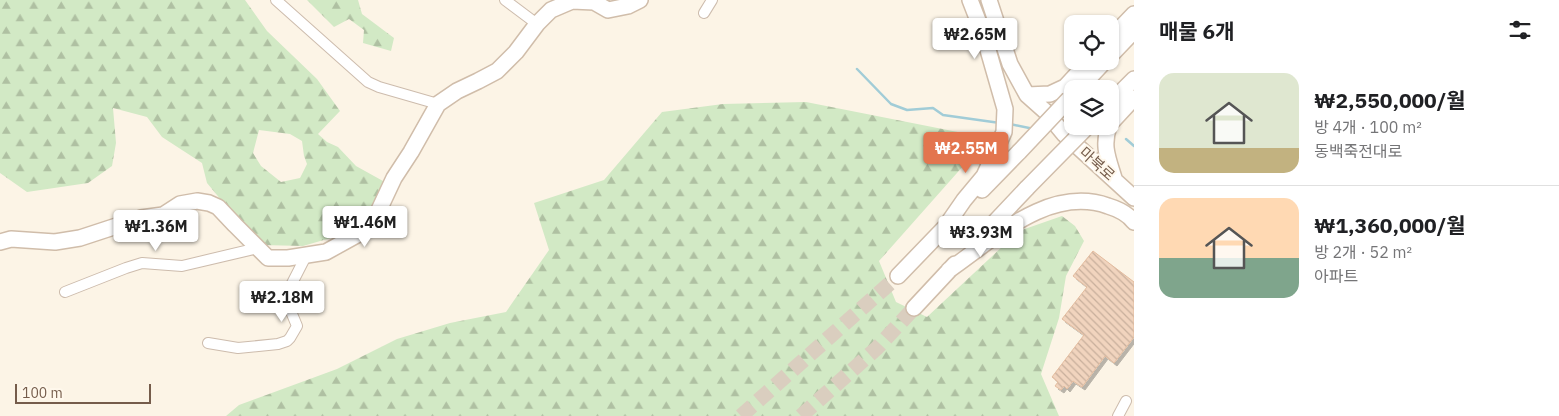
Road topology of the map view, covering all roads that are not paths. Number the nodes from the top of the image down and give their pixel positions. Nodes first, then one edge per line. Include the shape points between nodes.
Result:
1 (276, 0) edge
2 (505, 0) edge
3 (640, 0) edge
4 (712, 0) edge
5 (970, 0) edge
6 (989, 0) edge
7 (704, 12) dead end
8 (1134, 14) edge
9 (538, 24) junction
10 (1119, 30) edge
11 (1134, 32) edge
12 (1119, 47) edge
13 (1095, 70) edge
14 (1134, 79) edge
15 (1084, 80) edge
16 (1064, 93) edge
17 (1119, 94) edge
18 (1027, 95) junction
19 (1064, 97) edge
20 (1134, 98) edge
21 (1064, 100) edge
22 (438, 104) junction
23 (1045, 111) junction
24 (1119, 114) edge
25 (1079, 135) edge
26 (1099, 135) edge
27 (1106, 135) edge
28 (1084, 151) junction
29 (1114, 179) junction
30 (1134, 198) edge
31 (1134, 222) edge
32 (946, 226) junction
33 (0, 242) edge
34 (258, 248) junction
35 (306, 256) junction
36 (949, 270) junction
37 (898, 276) tunnel mouth
38 (65, 292) dead end
39 (914, 308) tunnel mouth
40 (208, 342) dead end
41 (1126, 402) dead end
42 (1118, 416) edge

1 - 22 street via 368,82
2 - 9 street
3 - 9 main road via 608,10 594,2 572,0 551,10
4 - 7 street
5 - 32 main road via 984,36 1004,109 1004,132 984,176
6 - 18 main road, 마북로 via 1010,64
8 - 10 main road
9 - 22 main road via 497,71 456,90
11 - 12 main road
13 - 15 main road
14 - 17 main road
16 - 18 main road
18 - 23 main road, 마북로
19 - 23 main road
20 - 24 main road
21 - 32 main road, bridge via 1019,152
22 - 35 main road via 364,231 326,252
23 - 28 main road, 마북로
25 - 36 main road, bridge
26 - 28 main road
27 - 29 main road via 1105,150
28 - 29 main road, 마북로
29 - 30 main road, 마북로
31 - 36 main road via 1116,209 1097,202 1063,203 1026,217
32 - 37 main road
33 - 34 main road via 55,242 80,238 141,218 163,215 180,204 197,201 218,207
34 - 35 main road via 268,258
34 - 38 street via 182,266 142,263
35 - 40 street via 285,297 297,326 287,341 238,348
36 - 39 main road
41 - 42 street

